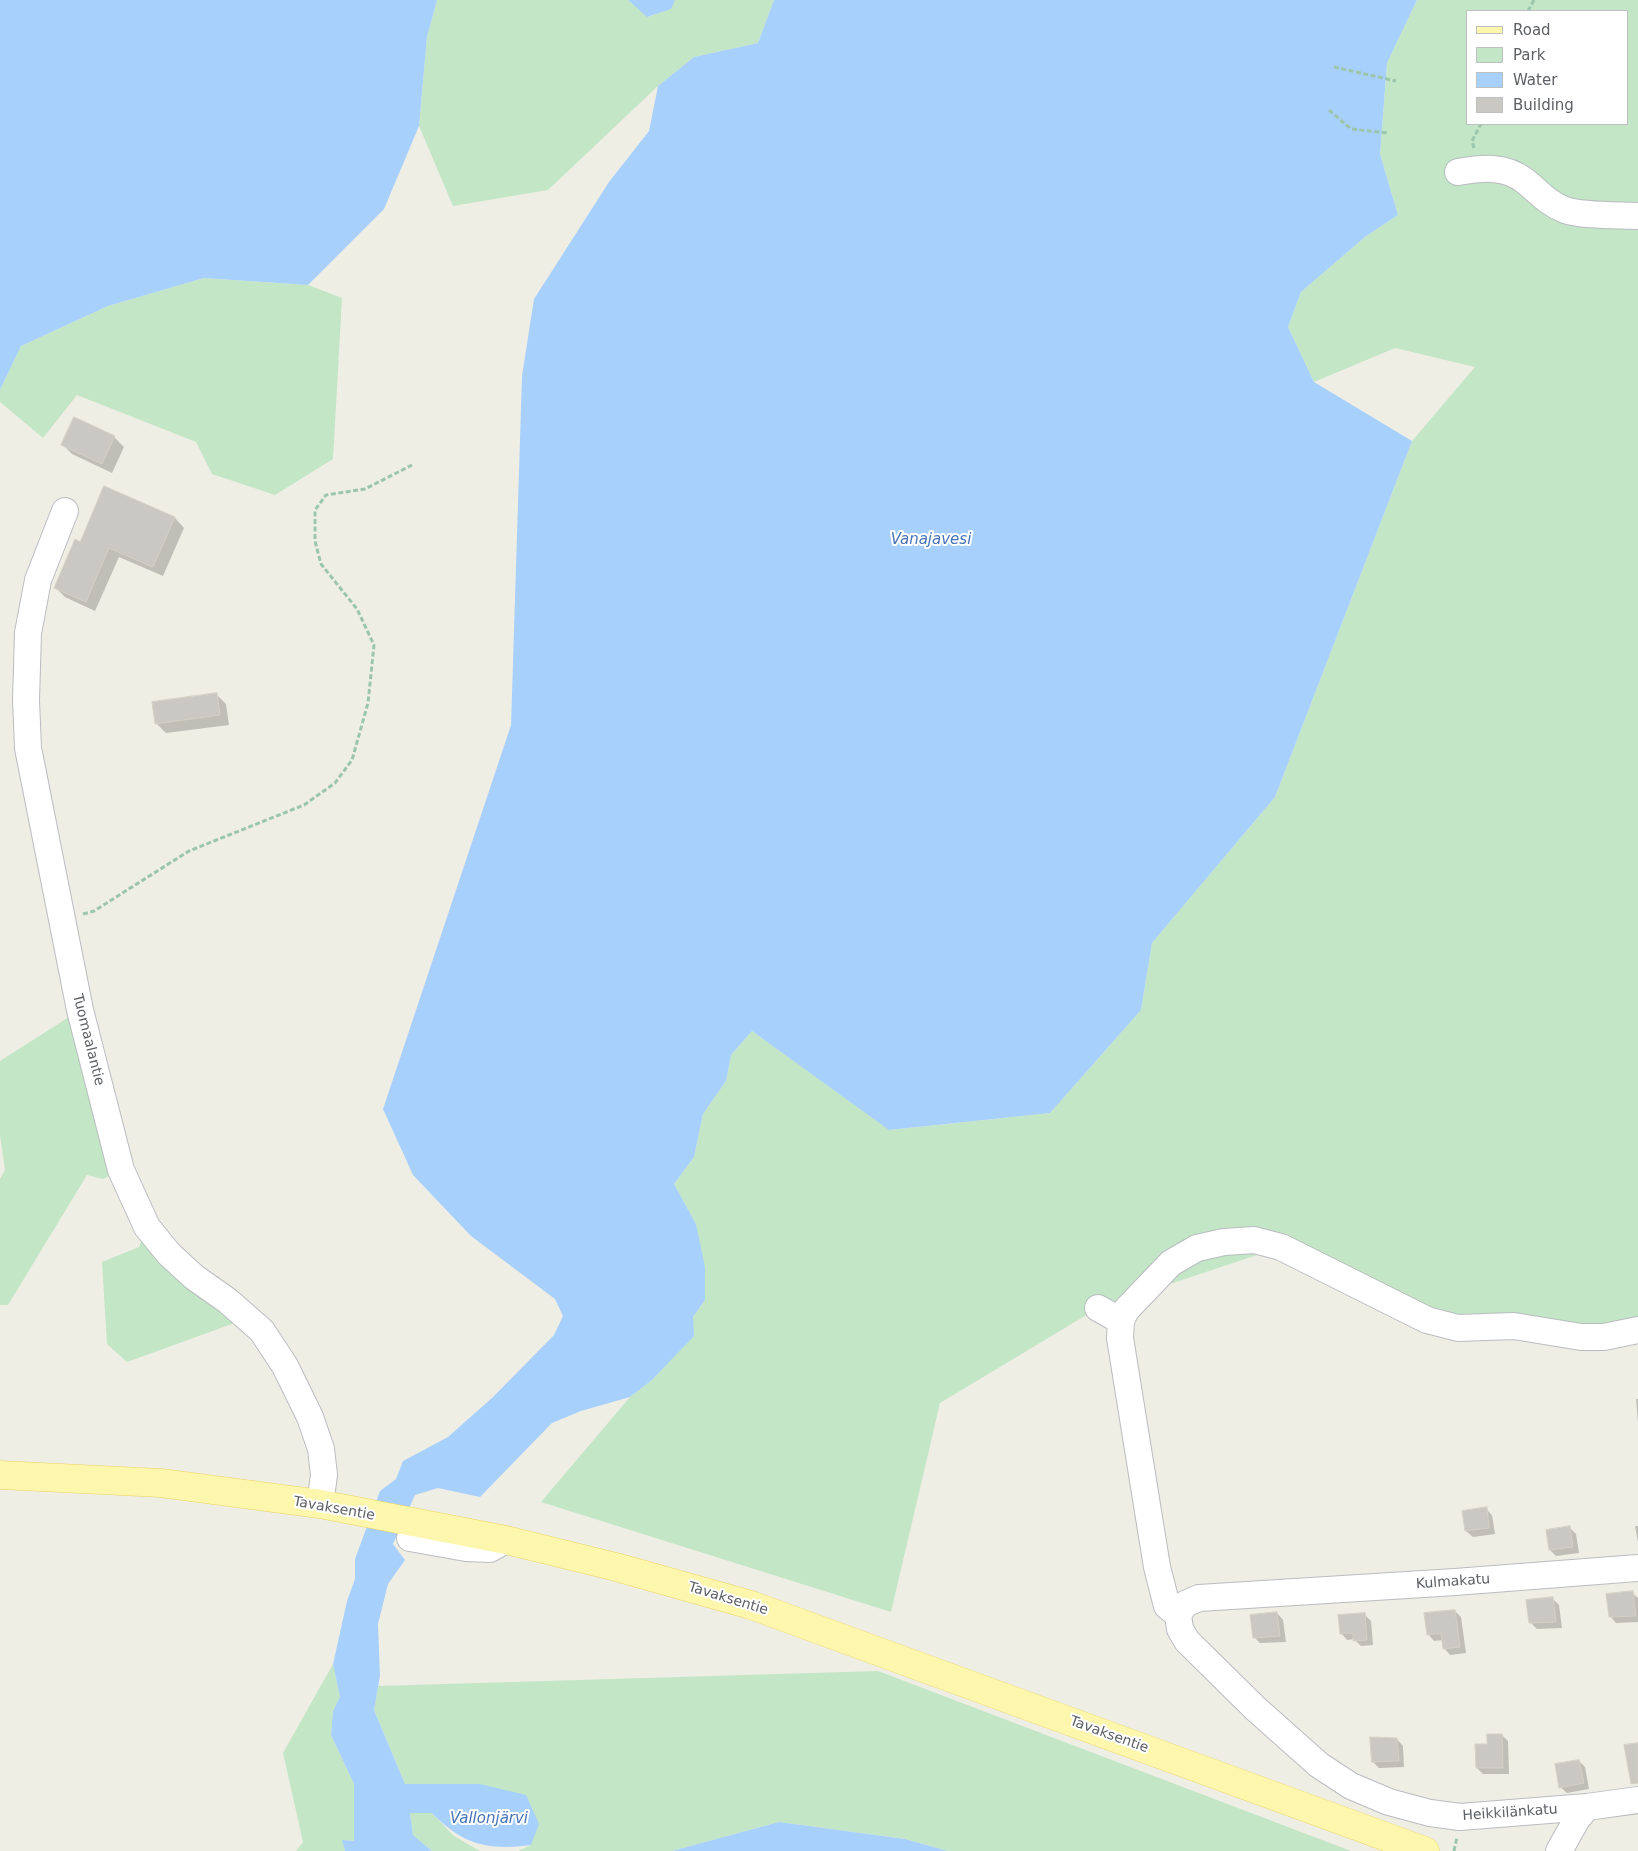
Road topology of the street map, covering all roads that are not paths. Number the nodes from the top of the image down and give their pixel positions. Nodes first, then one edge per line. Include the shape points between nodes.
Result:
1 (1469, 170) road end
2 (1638, 216) edge
3 (65, 510) dead end
4 (1098, 1308) dead end
5 (1121, 1320) junction
6 (1638, 1330) edge
7 (0, 1475) edge
8 (320, 1504) junction
9 (1638, 1568) edge
10 (1178, 1615) junction
11 (1638, 1800) edge
12 (1586, 1807) junction
13 (1425, 1851) edge
14 (1559, 1851) edge

1 - 2 street via 1506,170 1524,180 1546,201 1567,210
3 - 8 street, Tuomaalantie via 38,580 28,633 28,748 80,1010 120,1170 148,1227 169,1254 194,1278 228,1301 262,1331 285,1366 310,1417 321,1449 324,1475
4 - 5 street
5 - 6 street via 1126,1310 1171,1263 1197,1248 1254,1240 1281,1247 1428,1320 1458,1328 1514,1326 1581,1337 1604,1337
5 - 10 street, Heikkilänkatu via 1120,1338 1157,1567 1167,1606
7 - 8 main road, Tavaksentie via 161,1484
8 - 13 main road, Tavaksentie via 412,1531 506,1540 751,1605
9 - 10 street, Kulmakatu via 1199,1598 1185,1604
10 - 12 street, Heikkilänkatu via 1180,1629 1187,1641 1318,1765 1351,1786 1389,1802 1460,1817
11 - 12 street, Heikkilänkatu
12 - 14 street, Heikkilänkatu

